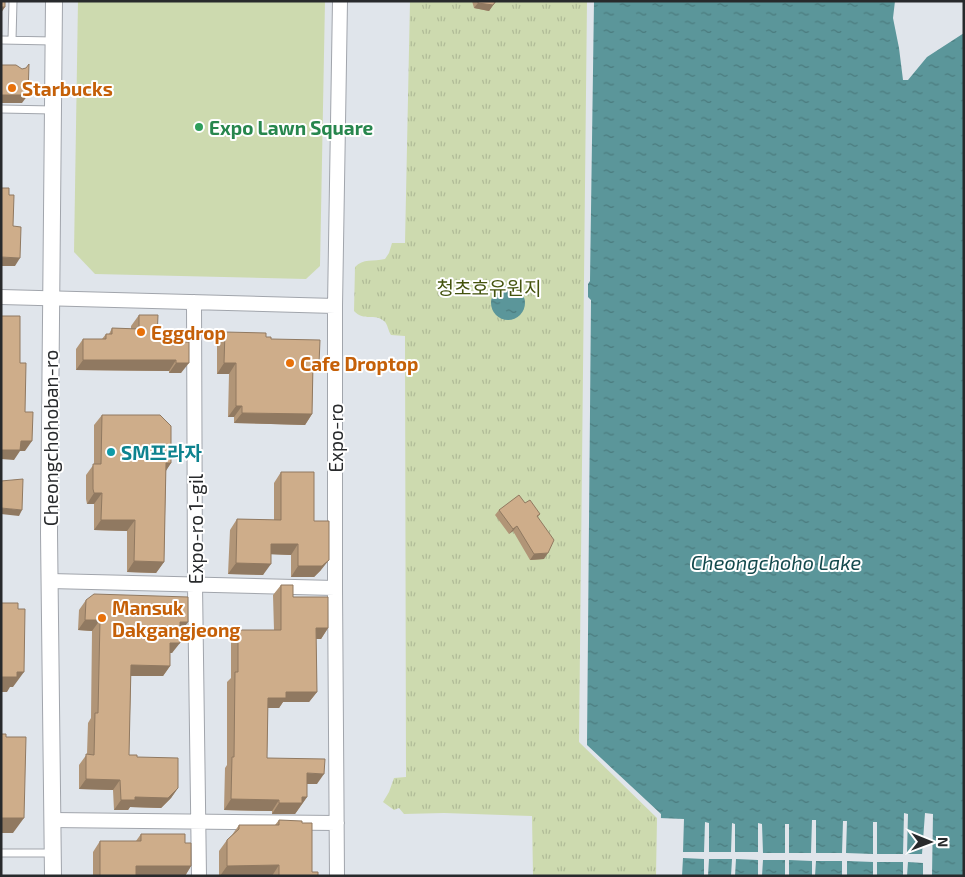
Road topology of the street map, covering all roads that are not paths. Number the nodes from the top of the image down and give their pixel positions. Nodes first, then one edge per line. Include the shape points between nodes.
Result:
1 (13, 1) edge
2 (54, 1) edge
3 (340, 1) edge
4 (1, 40) edge
5 (12, 40) junction
6 (53, 41) junction
7 (16, 103) edge
8 (3, 109) edge
9 (53, 110) junction
10 (1, 297) edge
11 (50, 298) junction
12 (194, 302) junction
13 (335, 306) junction
14 (50, 581) junction
15 (195, 584) junction
16 (335, 588) junction
17 (52, 820) junction
18 (198, 823) junction
19 (337, 823) junction
20 (1, 853) edge
21 (53, 853) junction
22 (53, 876) edge
23 (199, 876) edge
24 (337, 876) edge

1 - 5 lane
2 - 6 street, Cheongchohoban-ro
3 - 13 street, Expo-ro
4 - 5 lane
5 - 6 lane
6 - 9 street, Cheongchohoban-ro
7 - 8 lane
8 - 9 lane
9 - 11 street, Cheongchohoban-ro
10 - 11 street
11 - 12 street
11 - 14 street, Cheongchohoban-ro
12 - 13 street
12 - 15 street, Expo-ro 1-gil
13 - 16 street, Expo-ro
14 - 15 street
14 - 17 street, Cheongchohoban-ro
15 - 16 street
15 - 18 street, Expo-ro 1-gil
16 - 19 street, Expo-ro
17 - 18 street
17 - 21 street, Cheongchohoban-ro
18 - 19 street
18 - 23 street, Expo-ro 1-gil
19 - 24 street, Expo-ro
20 - 21 lane
21 - 22 street, Cheongchohoban-ro

